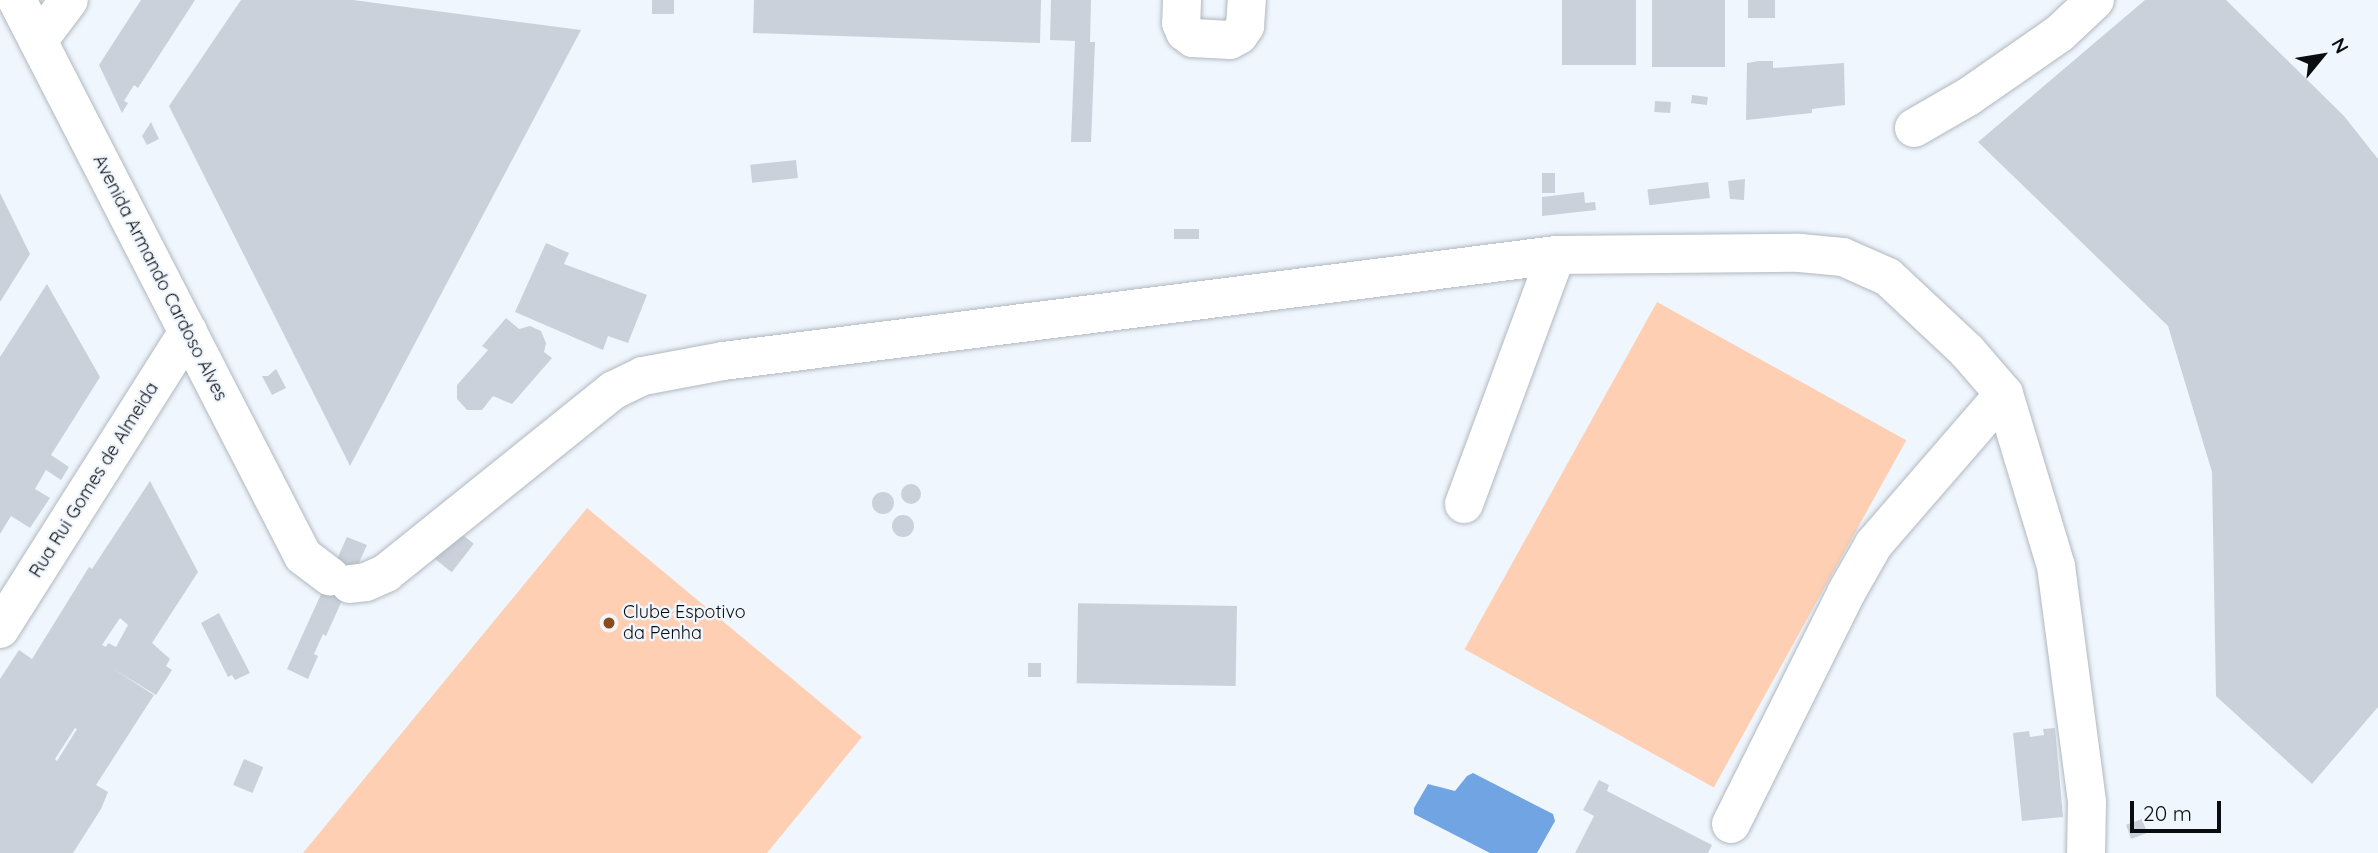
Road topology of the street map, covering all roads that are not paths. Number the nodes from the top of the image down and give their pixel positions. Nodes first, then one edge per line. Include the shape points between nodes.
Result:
1 (18, 0) edge
2 (69, 0) edge
3 (1182, 0) edge
4 (1247, 0) edge
5 (2095, 0) edge
6 (38, 41) junction
7 (1914, 128) dead end
8 (1556, 255) junction
9 (188, 332) junction
10 (2004, 394) junction
11 (1464, 505) dead end
12 (0, 629) edge
13 (1731, 824) dead end
14 (2088, 851) edge

1 - 6 street, Avenida Armando Cardoso Alves
2 - 6 street
3 - 4 street via 1185,32 1193,38 1230,40 1245,26
5 - 7 street via 2060,33
6 - 9 street, Avenida Armando Cardoso Alves
8 - 9 street, Avenida Armando Cardoso Alves via 723,361 643,376 614,390 386,573 366,582 327,572
8 - 10 street via 1800,253 1843,257 1888,277 1967,351
8 - 11 street
9 - 12 street, Rua Rui Gomes de Almeida
10 - 13 street via 1874,544
10 - 14 street via 2056,566 2087,803

